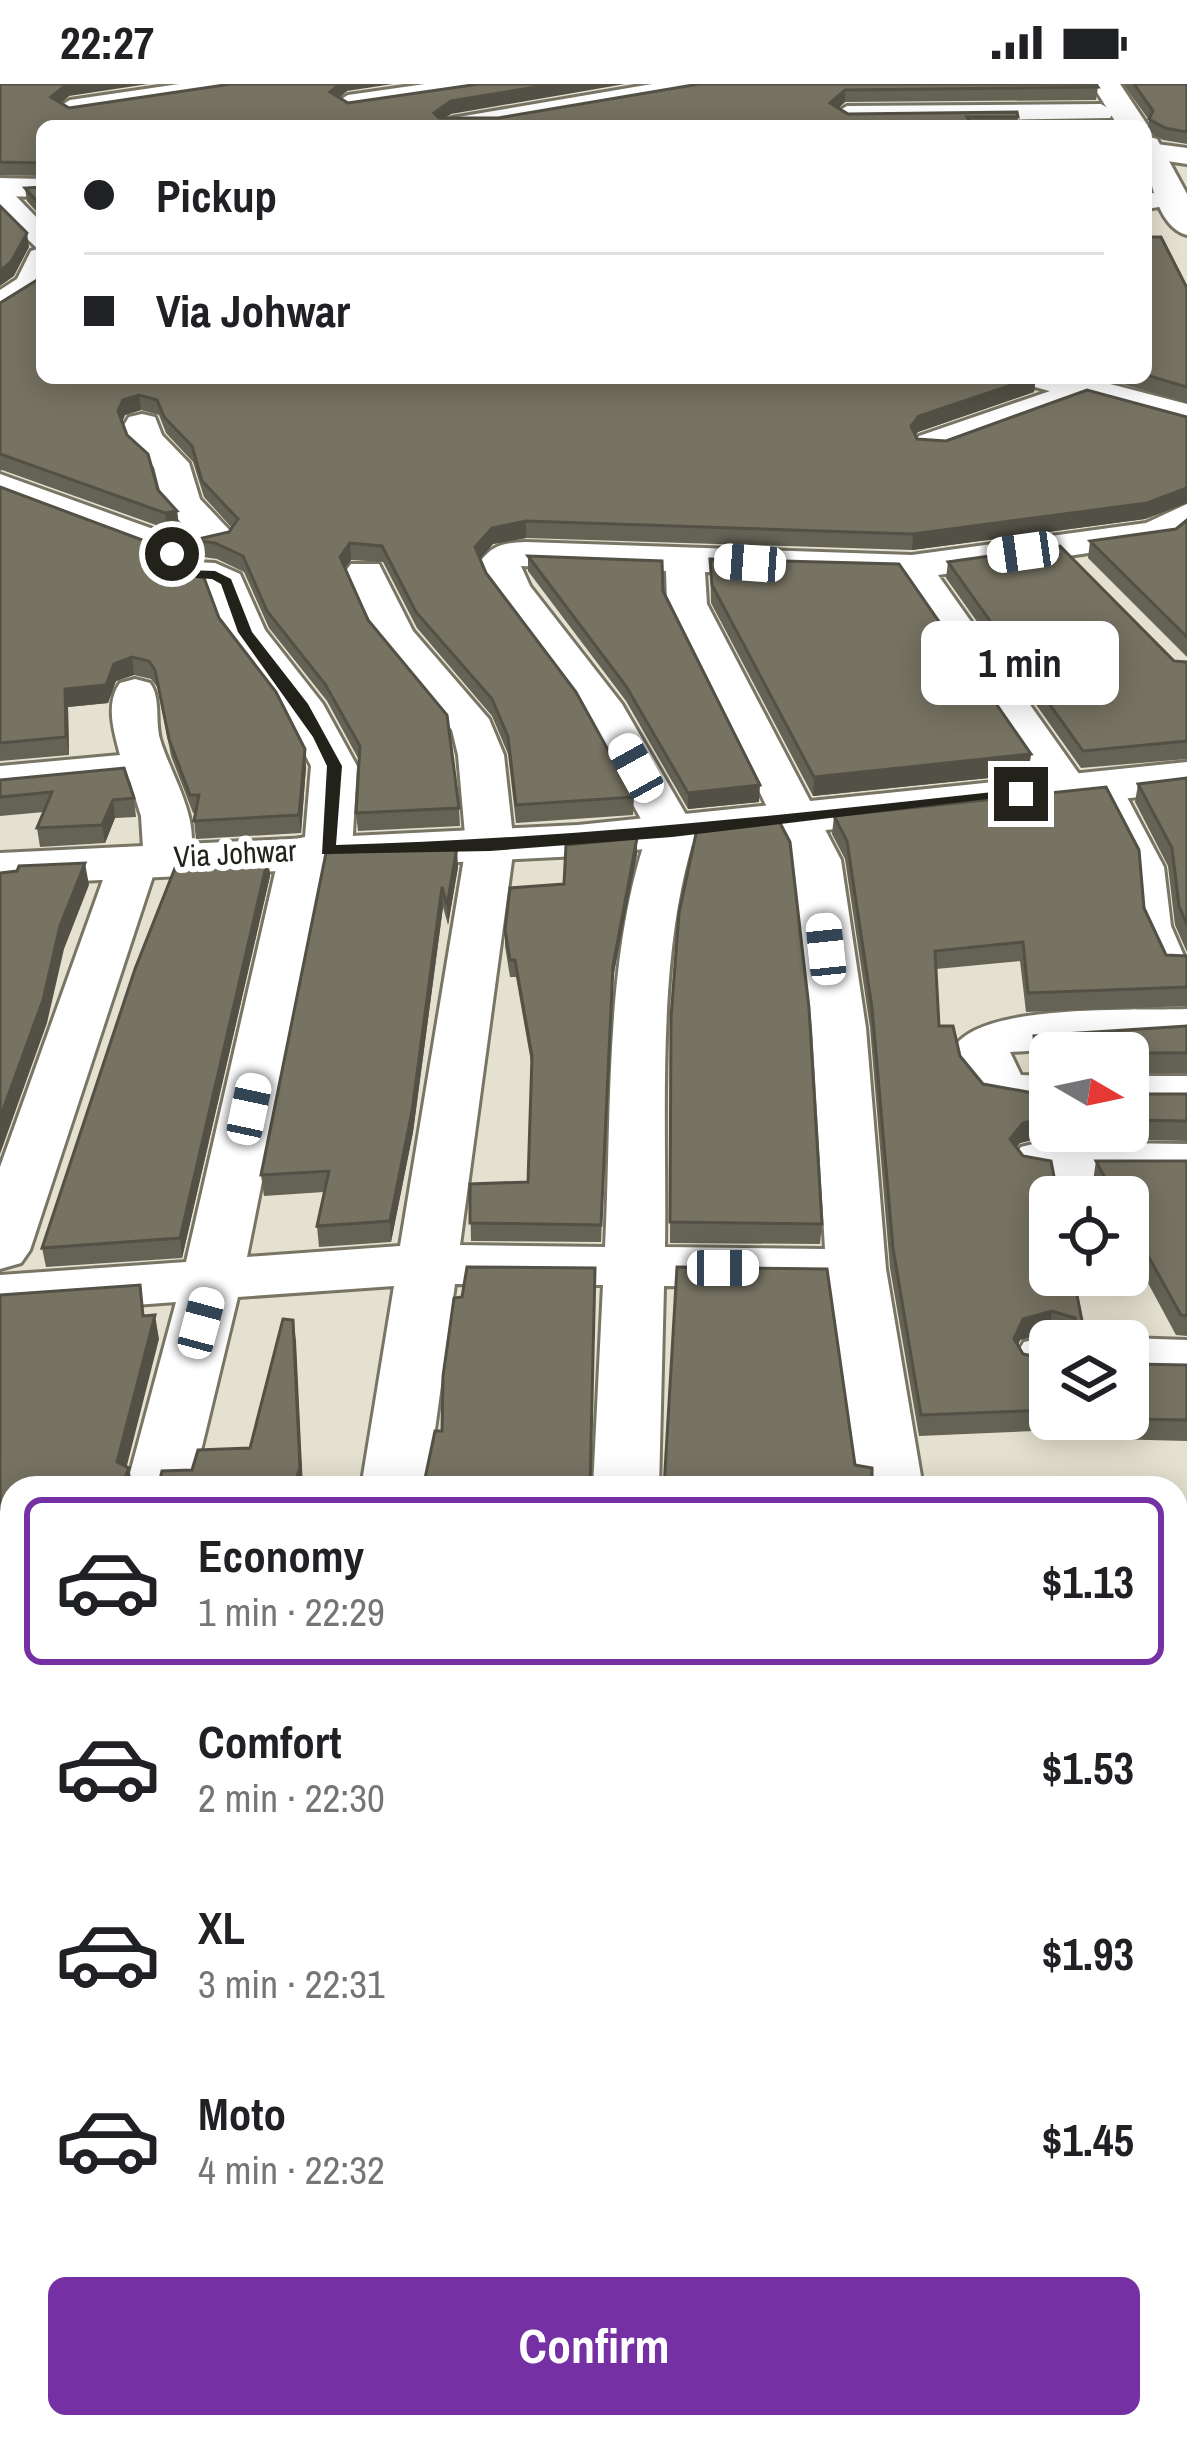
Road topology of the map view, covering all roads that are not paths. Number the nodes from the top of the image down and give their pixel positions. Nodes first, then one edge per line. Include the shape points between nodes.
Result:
1 (231, 84) edge
2 (697, 84) edge
3 (968, 84) edge
4 (1083, 84) edge
5 (460, 85) edge
6 (179, 87) edge
7 (838, 87) edge
8 (1105, 107) edge
9 (599, 114) edge
10 (513, 116) junction
11 (981, 119) edge
12 (86, 120) edge
13 (378, 120) edge
14 (489, 120) edge
15 (849, 120) edge
16 (1152, 144) edge
17 (1187, 156) edge
18 (0, 158) edge
19 (1152, 164) edge
20 (36, 183) edge
21 (36, 188) edge
22 (0, 192) edge
23 (1152, 205) edge
24 (36, 234) edge
25 (1182, 240) edge
26 (36, 270) edge
27 (0, 305) edge
28 (1066, 384) edge
29 (1084, 389) junction
30 (1187, 416) edge
31 (142, 424) dead end
32 (932, 444) edge
33 (0, 485) edge
34 (1187, 515) edge
35 (164, 546) junction
36 (685, 560) junction
37 (912, 567) junction
38 (365, 572) dead end
39 (135, 692) dead end
40 (146, 766) junction
41 (1187, 777) edge
42 (0, 780) edge
43 (1087, 786) junction
44 (799, 820) junction
45 (672, 832) junction
46 (490, 846) junction
47 (316, 851) junction
48 (150, 859) junction
49 (0, 869) edge
50 (1177, 967) edge
51 (1187, 1024) edge
52 (1029, 1090) edge
53 (1149, 1093) edge
54 (1187, 1093) edge
55 (1042, 1159) edge
56 (1187, 1161) edge
57 (0, 1250) edge
58 (425, 1264) junction
59 (634, 1267) junction
60 (856, 1269) junction
61 (212, 1281) junction
62 (0, 1294) edge
63 (1149, 1360) edge
64 (1187, 1361) edge
65 (162, 1476) edge
66 (396, 1476) edge
67 (626, 1476) edge
68 (888, 1476) edge

1 - 6 street
2 - 9 street
3 - 11 street
4 - 8 main road
5 - 10 street
5 - 13 street via 340,98
6 - 12 street via 62,102
7 - 15 street
8 - 11 street
9 - 10 street
10 - 14 street
11 - 15 street
16 - 17 street
18 - 20 street
19 - 25 main road
21 - 22 main road
22 - 24 street
23 - 25 main road
26 - 27 street
28 - 29 main road
29 - 30 main road
29 - 32 street
31 - 35 street via 145,439 170,463 182,503 216,536
33 - 35 street
34 - 37 street via 1157,533 1068,554
35 - 47 street via 183,574 226,582 245,632 320,737 334,766
36 - 37 street
36 - 44 street via 687,604
36 - 45 street via 526,554 500,562 600,704
37 - 43 street
38 - 46 street via 394,634 473,728
39 - 40 street
40 - 42 street
40 - 48 street via 171,834
41 - 43 main road, Via Johwar
43 - 44 main road, Via Johwar
43 - 50 lane via 1152,868 1158,926
44 - 45 main road, Via Johwar
44 - 60 street via 817,860 839,1028
45 - 46 main road, Via Johwar
45 - 59 street via 656,879 644,993
46 - 47 main road, Via Johwar
46 - 58 street
47 - 48 main road, Via Johwar
47 - 61 street
48 - 49 main road, Via Johwar
48 - 57 street
51 - 52 street via 1006,1033 982,1046 985,1074 997,1086
53 - 54 street
55 - 56 street
58 - 59 street
58 - 61 street
58 - 66 street
59 - 60 street
59 - 67 street
60 - 68 street
61 - 62 street
61 - 65 street
63 - 64 street

